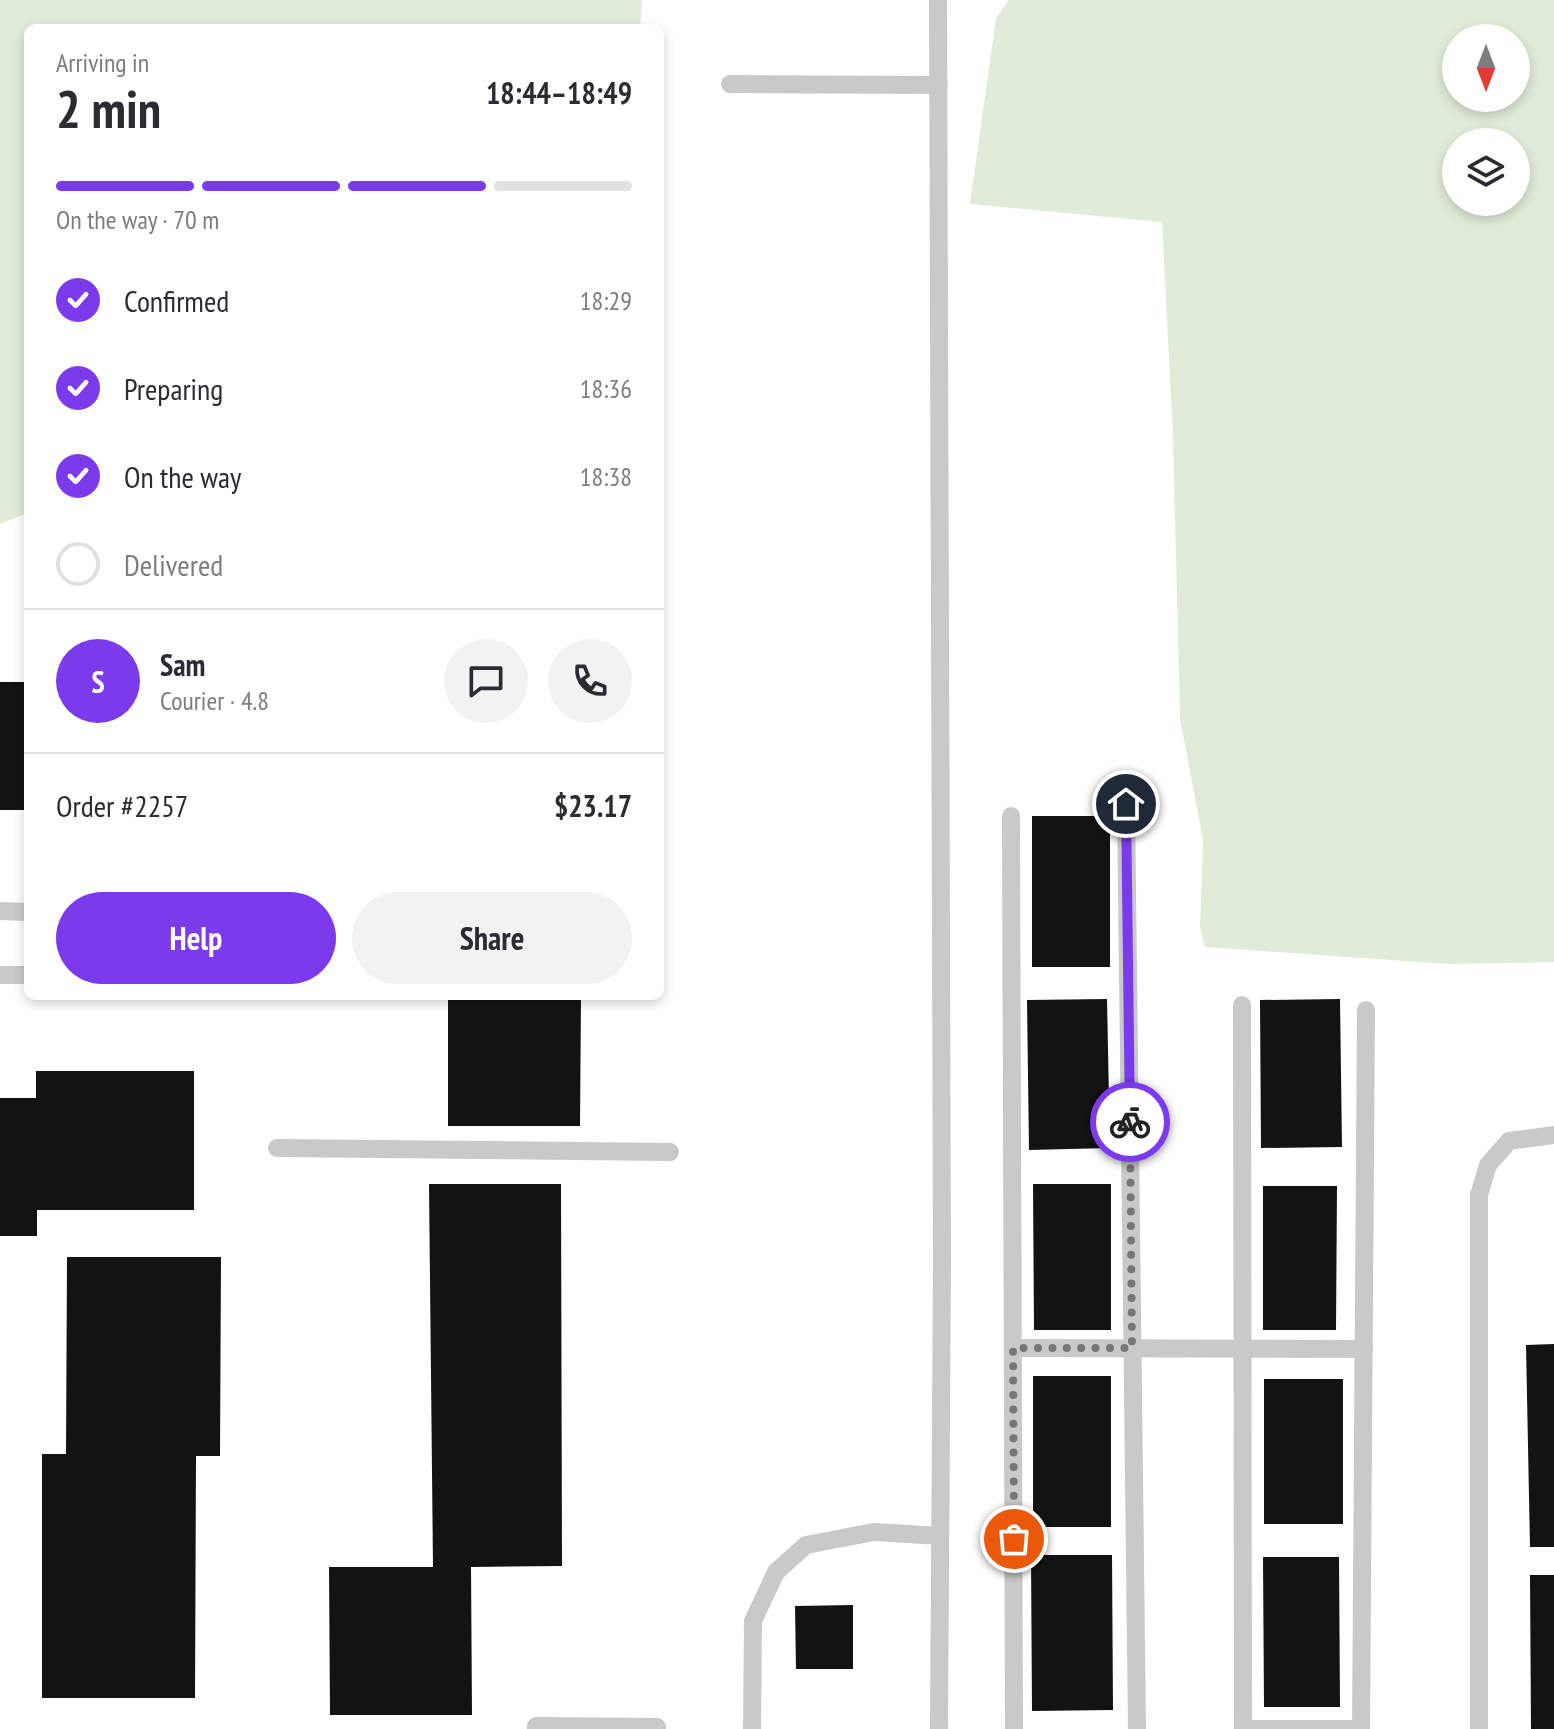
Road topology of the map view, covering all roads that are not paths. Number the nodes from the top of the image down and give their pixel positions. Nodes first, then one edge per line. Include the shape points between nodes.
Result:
1 (938, 0) edge
2 (730, 84) dead end
3 (939, 85) junction
4 (1126, 804) dead end
5 (1011, 816) dead end
6 (0, 911) edge
7 (24, 912) edge
8 (0, 975) edge
9 (24, 975) edge
10 (1242, 1005) dead end
11 (1366, 1010) dead end
12 (1554, 1135) edge
13 (277, 1148) dead end
14 (670, 1152) dead end
15 (1013, 1348) junction
16 (1132, 1348) junction
17 (1243, 1349) junction
18 (1364, 1349) junction
19 (940, 1536) junction
20 (536, 1729) edge
21 (657, 1729) edge
22 (752, 1729) edge
23 (939, 1729) edge
24 (1014, 1729) edge
25 (1137, 1729) edge
26 (1479, 1729) edge

1 - 3 lane
2 - 3 lane
3 - 19 lane
4 - 16 lane
5 - 15 lane
6 - 7 lane
8 - 9 lane
10 - 17 lane
11 - 18 lane
12 - 26 lane via 1509,1141 1488,1165 1479,1195
13 - 14 lane
15 - 16 lane
15 - 24 lane
16 - 17 lane
16 - 25 lane
17 - 18 lane
17 - 18 lane via 1243,1729 1361,1729
19 - 22 lane via 874,1532 806,1545 776,1572 753,1621
19 - 23 lane
20 - 21 lane

